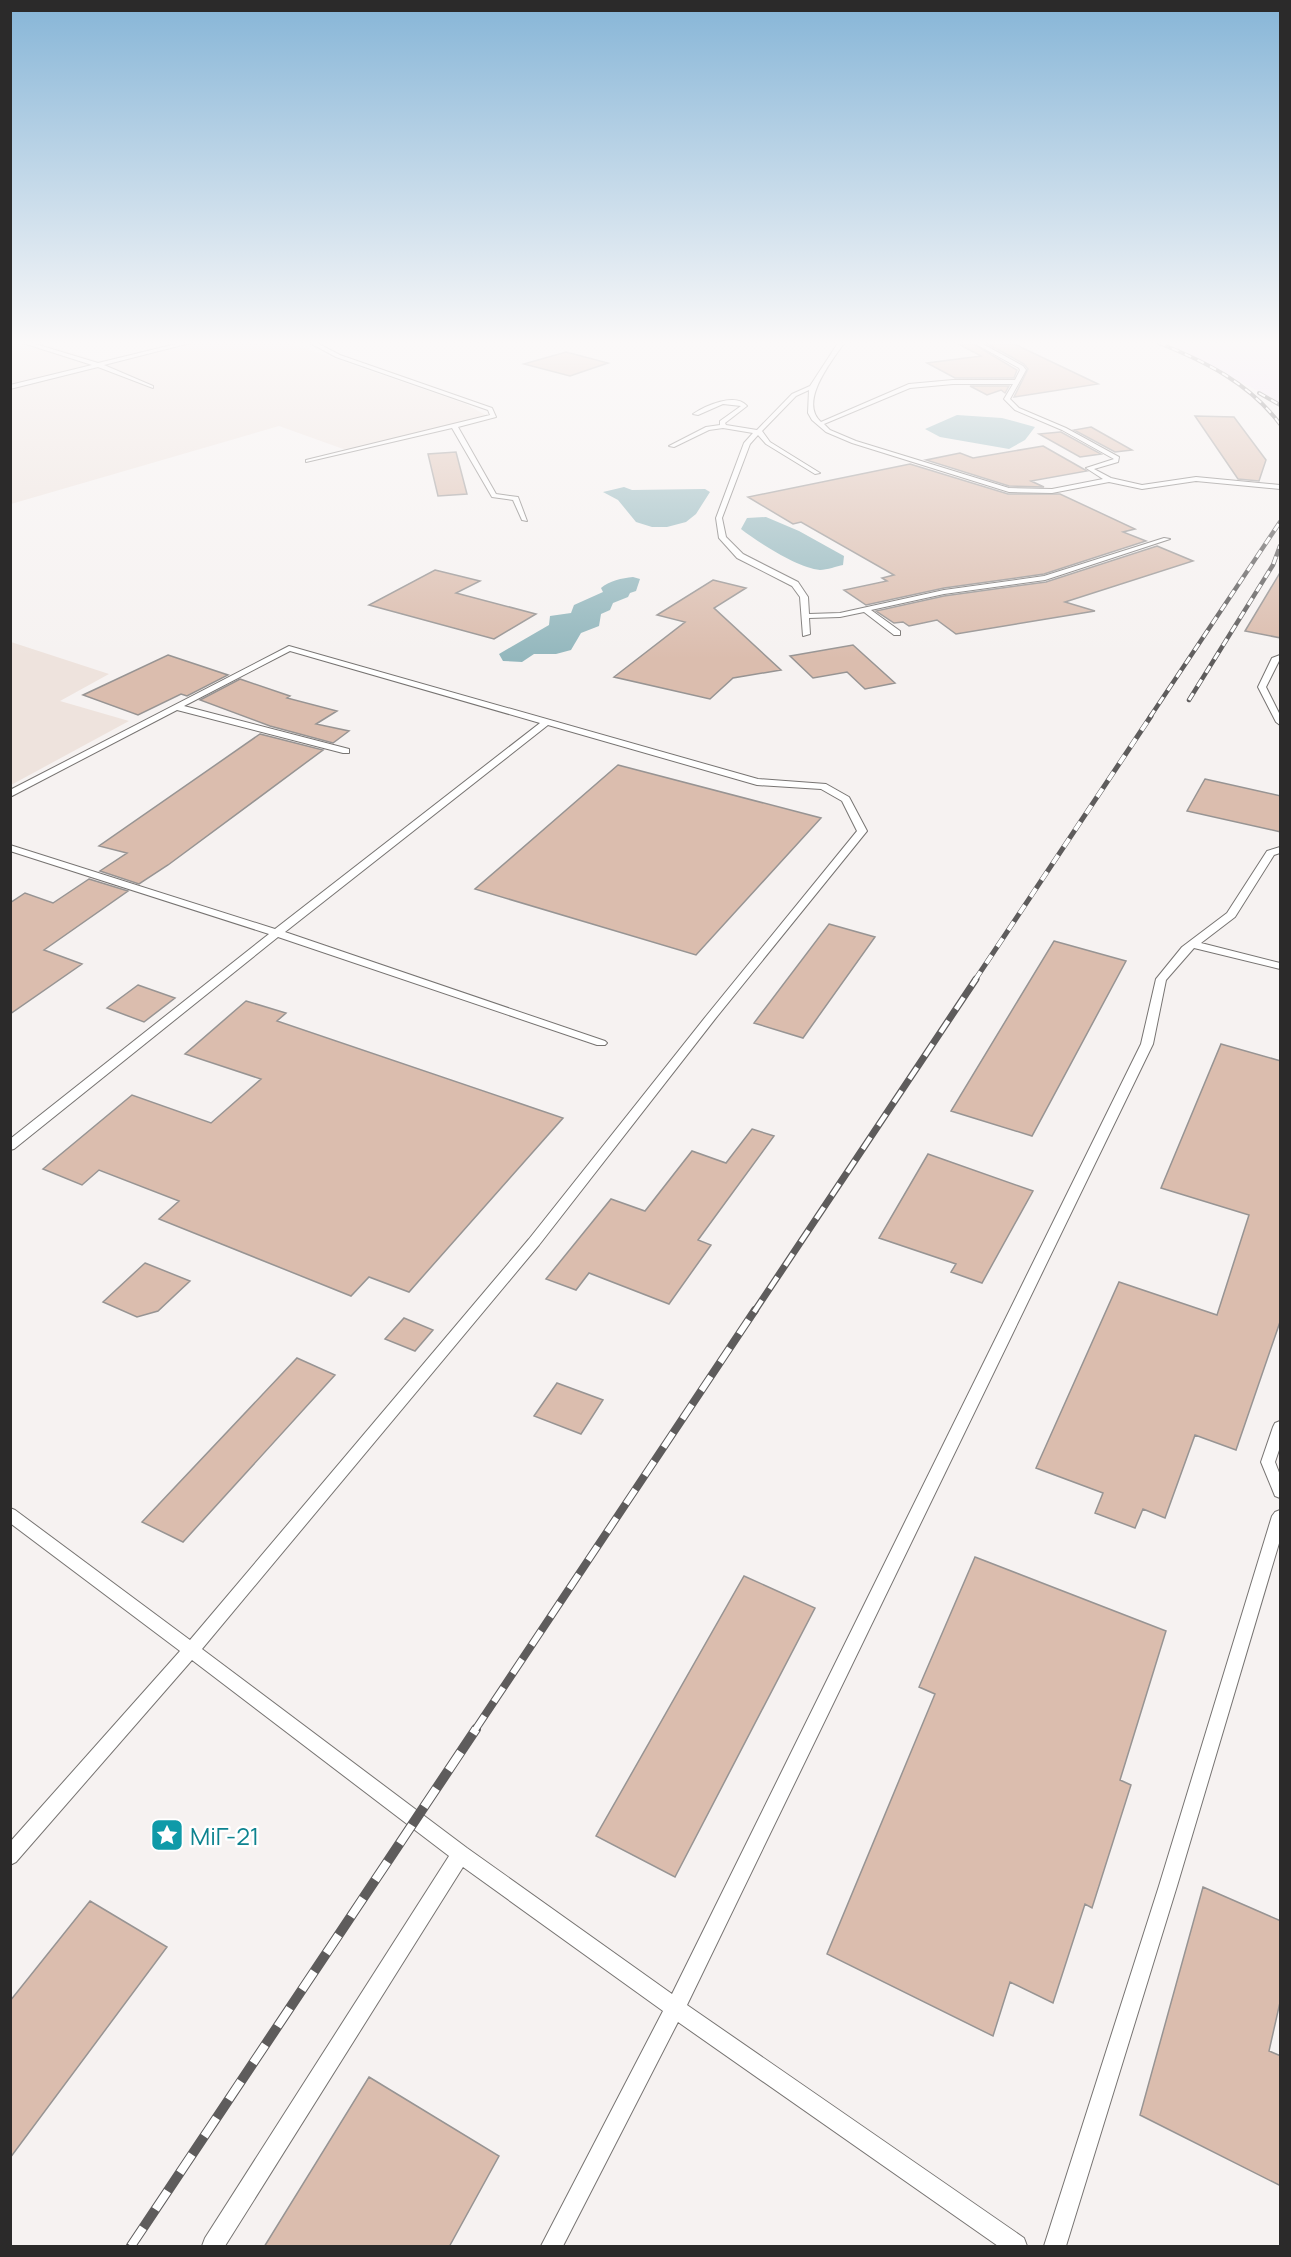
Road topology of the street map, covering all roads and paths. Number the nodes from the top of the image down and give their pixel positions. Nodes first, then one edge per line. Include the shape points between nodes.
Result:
1 (361, 448) edge
2 (467, 448) edge
3 (745, 448) edge
4 (777, 448) edge
5 (874, 448) edge
6 (1099, 448) edge
7 (308, 461) dead end
8 (817, 473) dead end
9 (1109, 480) junction
10 (1281, 487) edge
11 (525, 520) dead end
12 (1166, 539) dead end
13 (867, 610) junction
14 (805, 616) junction
15 (897, 633) dead end
16 (807, 634) dead end
17 (1281, 657) edge
18 (176, 707) junction
19 (546, 722) junction
20 (1281, 722) edge
21 (346, 751) dead end
22 (10, 795) edge
23 (10, 848) edge
24 (1281, 850) edge
25 (277, 933) junction
26 (1191, 944) junction
27 (1281, 966) edge
28 (601, 1043) dead end
29 (10, 1146) edge
30 (1281, 1427) edge
31 (1281, 1492) edge
32 (10, 1514) edge
33 (1281, 1516) edge
34 (191, 1650) junction
35 (461, 1854) junction
36 (10, 1856) edge
37 (675, 2008) junction
38 (213, 2247) edge
39 (552, 2247) edge
40 (1016, 2247) edge
41 (1055, 2247) edge

1 - 7 lane
2 - 11 lane via 494,496 516,498
3 - 14 lane via 719,518 723,538 740,556 795,584 804,597
4 - 8 lane
5 - 9 lane via 1009,490 1052,491
6 - 9 lane via 1116,461 1089,468
9 - 10 lane via 1142,487 1196,479
12 - 13 lane via 1045,578 944,592
13 - 14 lane
13 - 15 lane
14 - 16 lane
17 - 20 lane via 1276,658 1262,687
18 - 19 lane via 289,648
18 - 21 lane
18 - 22 lane
19 - 25 lane
19 - 34 lane via 757,782 822,786 846,799 862,831 534,1242
23 - 25 lane
24 - 26 lane via 1270,853 1231,915
25 - 28 lane
25 - 29 lane
26 - 27 lane
26 - 37 lane via 1161,979 1147,1044
30 - 31 lane via 1268,1462
32 - 34 lane
33 - 41 lane
34 - 35 lane
34 - 36 lane
35 - 37 lane
35 - 38 lane
37 - 39 lane
37 - 40 lane

